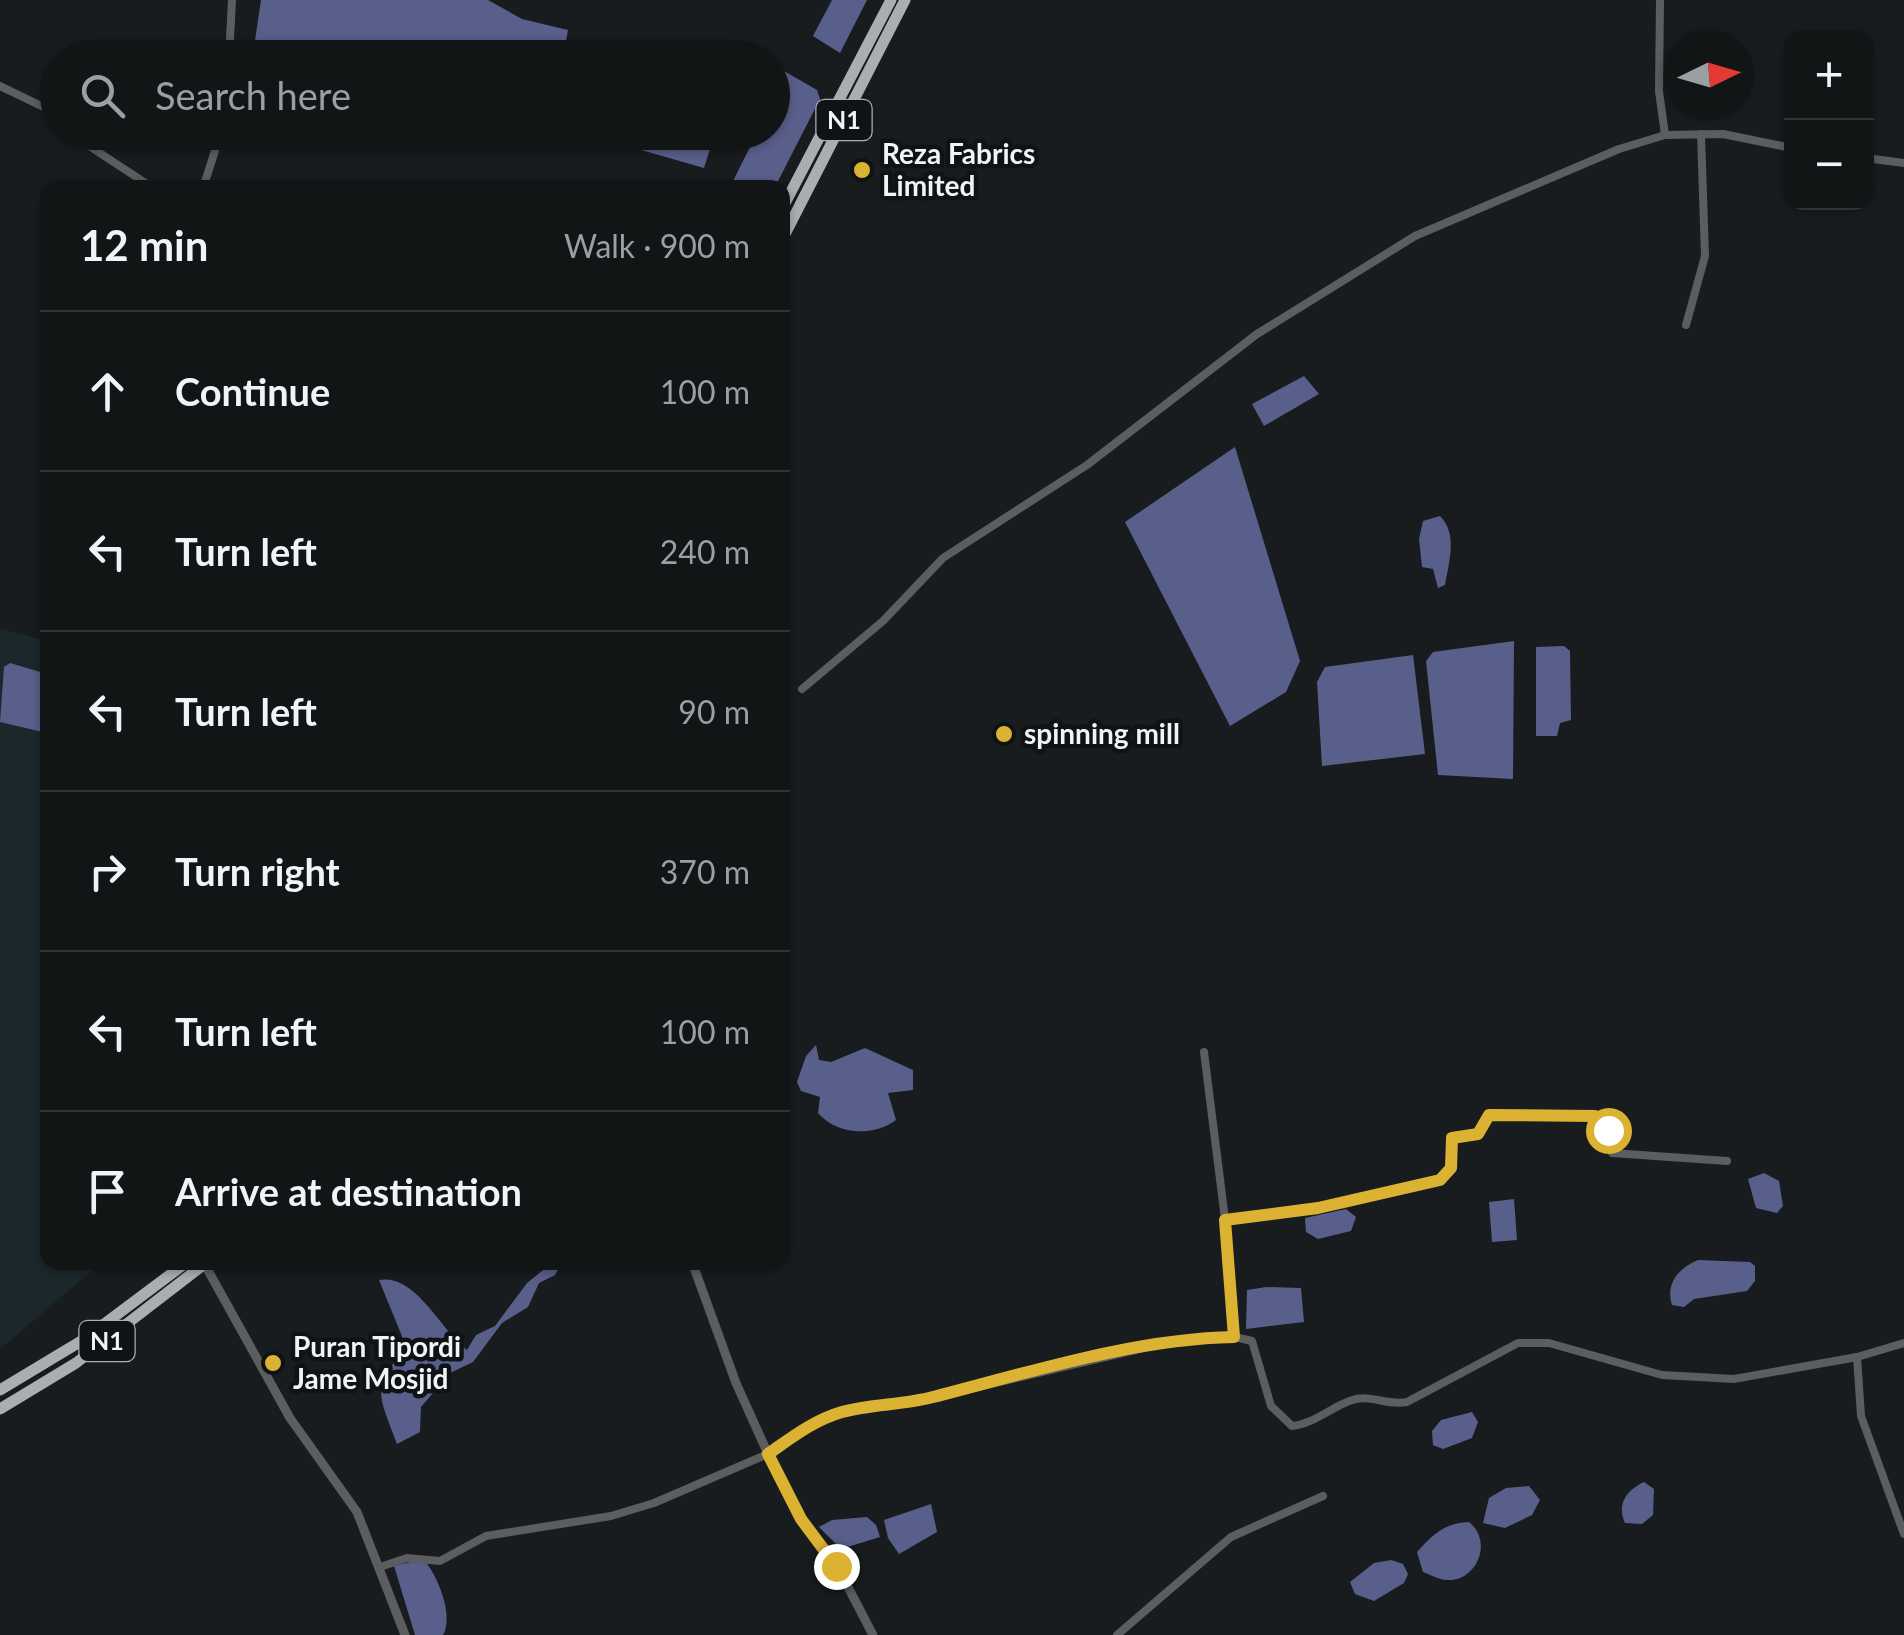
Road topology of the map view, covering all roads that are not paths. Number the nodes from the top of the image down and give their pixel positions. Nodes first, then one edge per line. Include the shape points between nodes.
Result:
1 (232, 0) edge
2 (891, 0) edge
3 (905, 0) edge
4 (1660, 0) edge
5 (230, 40) edge
6 (0, 86) edge
7 (40, 105) edge
8 (1701, 134) junction
9 (1664, 135) junction
10 (1784, 146) edge
11 (95, 150) edge
12 (216, 150) edge
13 (1874, 159) edge
14 (1904, 163) edge
15 (140, 180) edge
16 (206, 180) edge
17 (790, 194) edge
18 (790, 224) edge
19 (1686, 325) dead end
20 (802, 689) dead end
21 (1204, 1052) dead end
22 (1727, 1162) dead end
23 (1225, 1220) junction
24 (176, 1270) edge
25 (198, 1270) edge
26 (209, 1270) edge
27 (695, 1270) edge
28 (1234, 1337) junction
29 (1904, 1343) edge
30 (1858, 1357) junction
31 (0, 1390) edge
32 (0, 1409) edge
33 (768, 1454) junction
34 (1323, 1496) dead end
35 (1904, 1534) edge
36 (380, 1567) junction
37 (405, 1635) edge
38 (873, 1635) edge
39 (1117, 1635) edge

1 - 5 street
2 - 17 highway, N1
3 - 18 highway, N1
4 - 9 street
6 - 7 street
8 - 9 street
8 - 10 street
8 - 19 street via 1705,256
9 - 20 street via 1415,236 1316,295 1062,483 944,558
11 - 15 street
12 - 16 street
13 - 14 street
21 - 23 street
22 - 23 street via 1618,1155 1595,1116 1504,1113 1489,1115 1478,1134 1452,1138 1451,1168 1440,1180 1318,1208
23 - 28 street
24 - 31 highway, N1 via 83,1340
25 - 32 highway, N1 via 76,1363
26 - 36 street via 290,1418 356,1512
27 - 33 street
28 - 30 street via 1252,1341 1271,1406 1292,1426 1353,1400 1407,1402 1518,1343 1549,1343 1598,1360 1694,1378 1734,1379
28 - 33 street via 1165,1343 842,1412
29 - 30 street
30 - 35 street via 1861,1416
33 - 36 street via 611,1516 502,1532 440,1561 407,1558
33 - 38 street
34 - 39 street via 1231,1538
36 - 37 street

